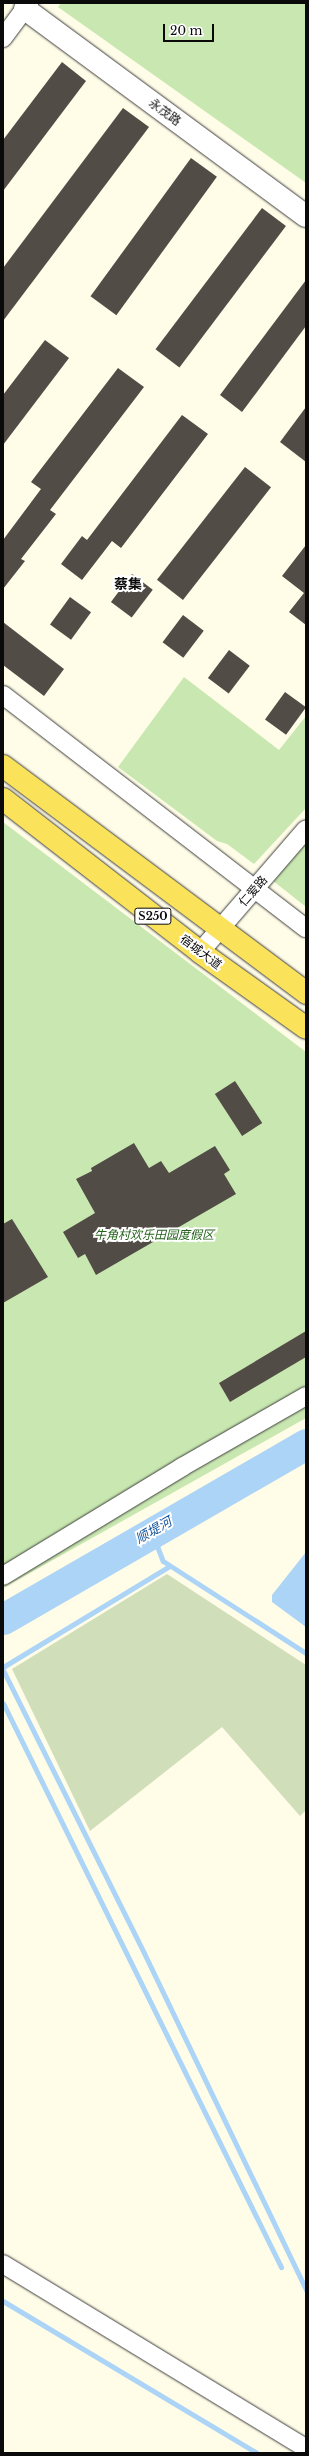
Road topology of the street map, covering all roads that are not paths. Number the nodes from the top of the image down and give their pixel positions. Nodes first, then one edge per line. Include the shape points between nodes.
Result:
1 (24, 5) edge
2 (3, 38) edge
3 (306, 216) edge
4 (3, 695) edge
5 (3, 766) edge
6 (3, 799) edge
7 (306, 829) edge
8 (254, 889) junction
9 (306, 928) edge
10 (219, 929) junction
11 (200, 952) junction
12 (306, 993) edge
13 (306, 1028) edge
14 (306, 1396) edge
15 (3, 1576) edge
16 (3, 2264) edge
17 (306, 2448) edge

1 - 2 street
1 - 3 street, 永茂路
4 - 8 street
5 - 10 main road, S250
6 - 11 main road, 宿城大道 / S250
7 - 8 street, 仁爱路
8 - 9 street
8 - 10 street, 仁爱路
10 - 11 street, 仁爱路
10 - 12 main road, S250
11 - 13 main road, 宿城大道 / S250
14 - 15 street via 182,1467
16 - 17 street

